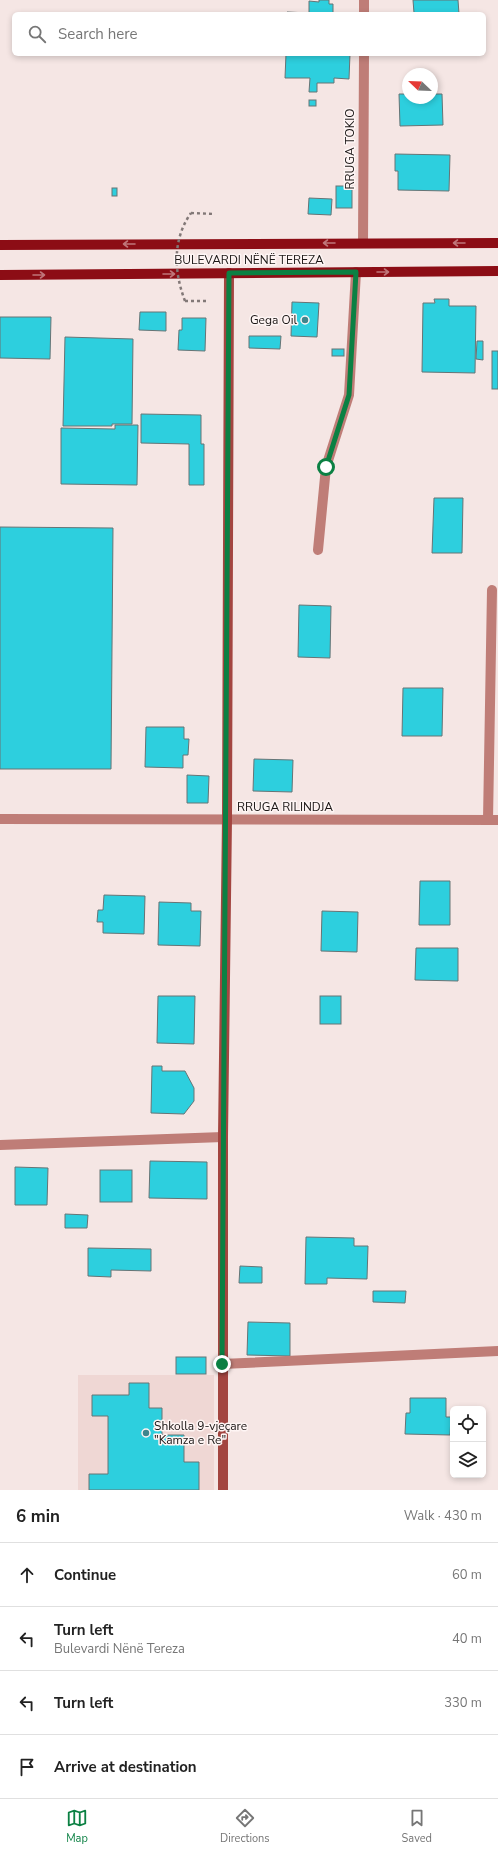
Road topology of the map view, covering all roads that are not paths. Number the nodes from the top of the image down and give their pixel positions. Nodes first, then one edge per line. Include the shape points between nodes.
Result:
1 (364, 0) edge
2 (364, 12) edge
3 (364, 56) edge
4 (363, 243) junction
5 (498, 243) edge
6 (0, 245) edge
7 (498, 271) edge
8 (356, 272) junction
9 (229, 273) junction
10 (0, 275) edge
11 (318, 550) dead end
12 (492, 590) dead end
13 (0, 819) edge
14 (227, 819) junction
15 (493, 820) edge
16 (223, 1137) junction
17 (0, 1145) edge
18 (498, 1351) edge
19 (222, 1364) junction
20 (223, 1490) edge

1 - 2 street
3 - 4 street, RRUGA TOKIO
5 -> 4 main road, BULEVARDI NËNË TEREZA
4 -> 6 main road, BULEVARDI NËNË TEREZA
8 -> 7 main road, BULEVARDI NËNË TEREZA
8 - 9 main road, BULEVARDI NËNË TEREZA
8 - 11 street via 349,395 326,467
10 -> 9 main road, BULEVARDI NËNË TEREZA
9 - 14 street
12 - 15 street
13 - 14 street, RRUGA RILINDJA
14 - 15 street, RRUGA RILINDJA
14 - 16 street
16 - 17 street
16 - 19 street
18 - 19 street
19 - 20 street

